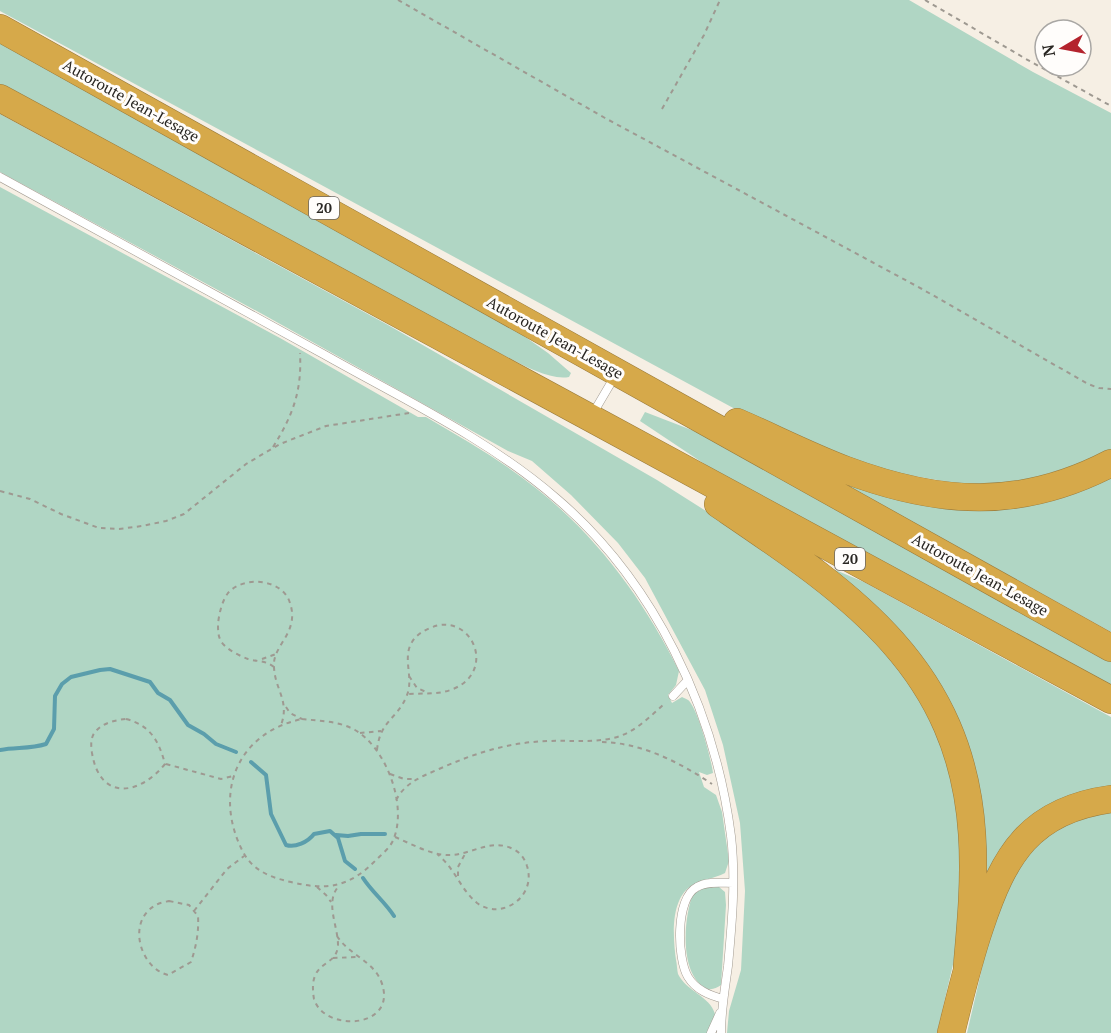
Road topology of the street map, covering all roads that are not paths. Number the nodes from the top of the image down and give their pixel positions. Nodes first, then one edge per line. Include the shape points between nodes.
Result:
1 (0, 28) edge
2 (0, 98) edge
3 (0, 177) edge
4 (617, 372) junction
5 (590, 418) junction
6 (1111, 463) edge
7 (1111, 648) edge
8 (687, 681) junction
9 (674, 696) road end
10 (1111, 700) edge
11 (1111, 799) edge
12 (733, 883) junction
13 (967, 966) junction
14 (723, 999) junction
15 (721, 1012) junction
16 (711, 1033) edge
17 (722, 1033) edge
18 (951, 1033) edge

1 - 4 highway, Autoroute Jean-Lesage / 20
2 - 5 highway, 20
3 - 8 lane via 424,411 524,473 606,546 671,646
4 - 5 lane
4 - 6 highway via 845,469 922,492 972,498 1019,495 1063,485
4 - 7 highway, Autoroute Jean-Lesage / 20
5 - 10 highway, 20
5 - 13 highway via 833,585 885,633 921,677 947,724 968,797 973,857
8 - 9 lane
8 - 12 lane via 715,759 730,835
11 - 13 highway via 1064,811 1022,842 998,877
12 - 14 lane
12 - 14 lane via 695,887 683,903 681,921 681,953 688,977 705,993
13 - 18 highway
14 - 15 lane
15 - 16 lane
15 - 17 lane

